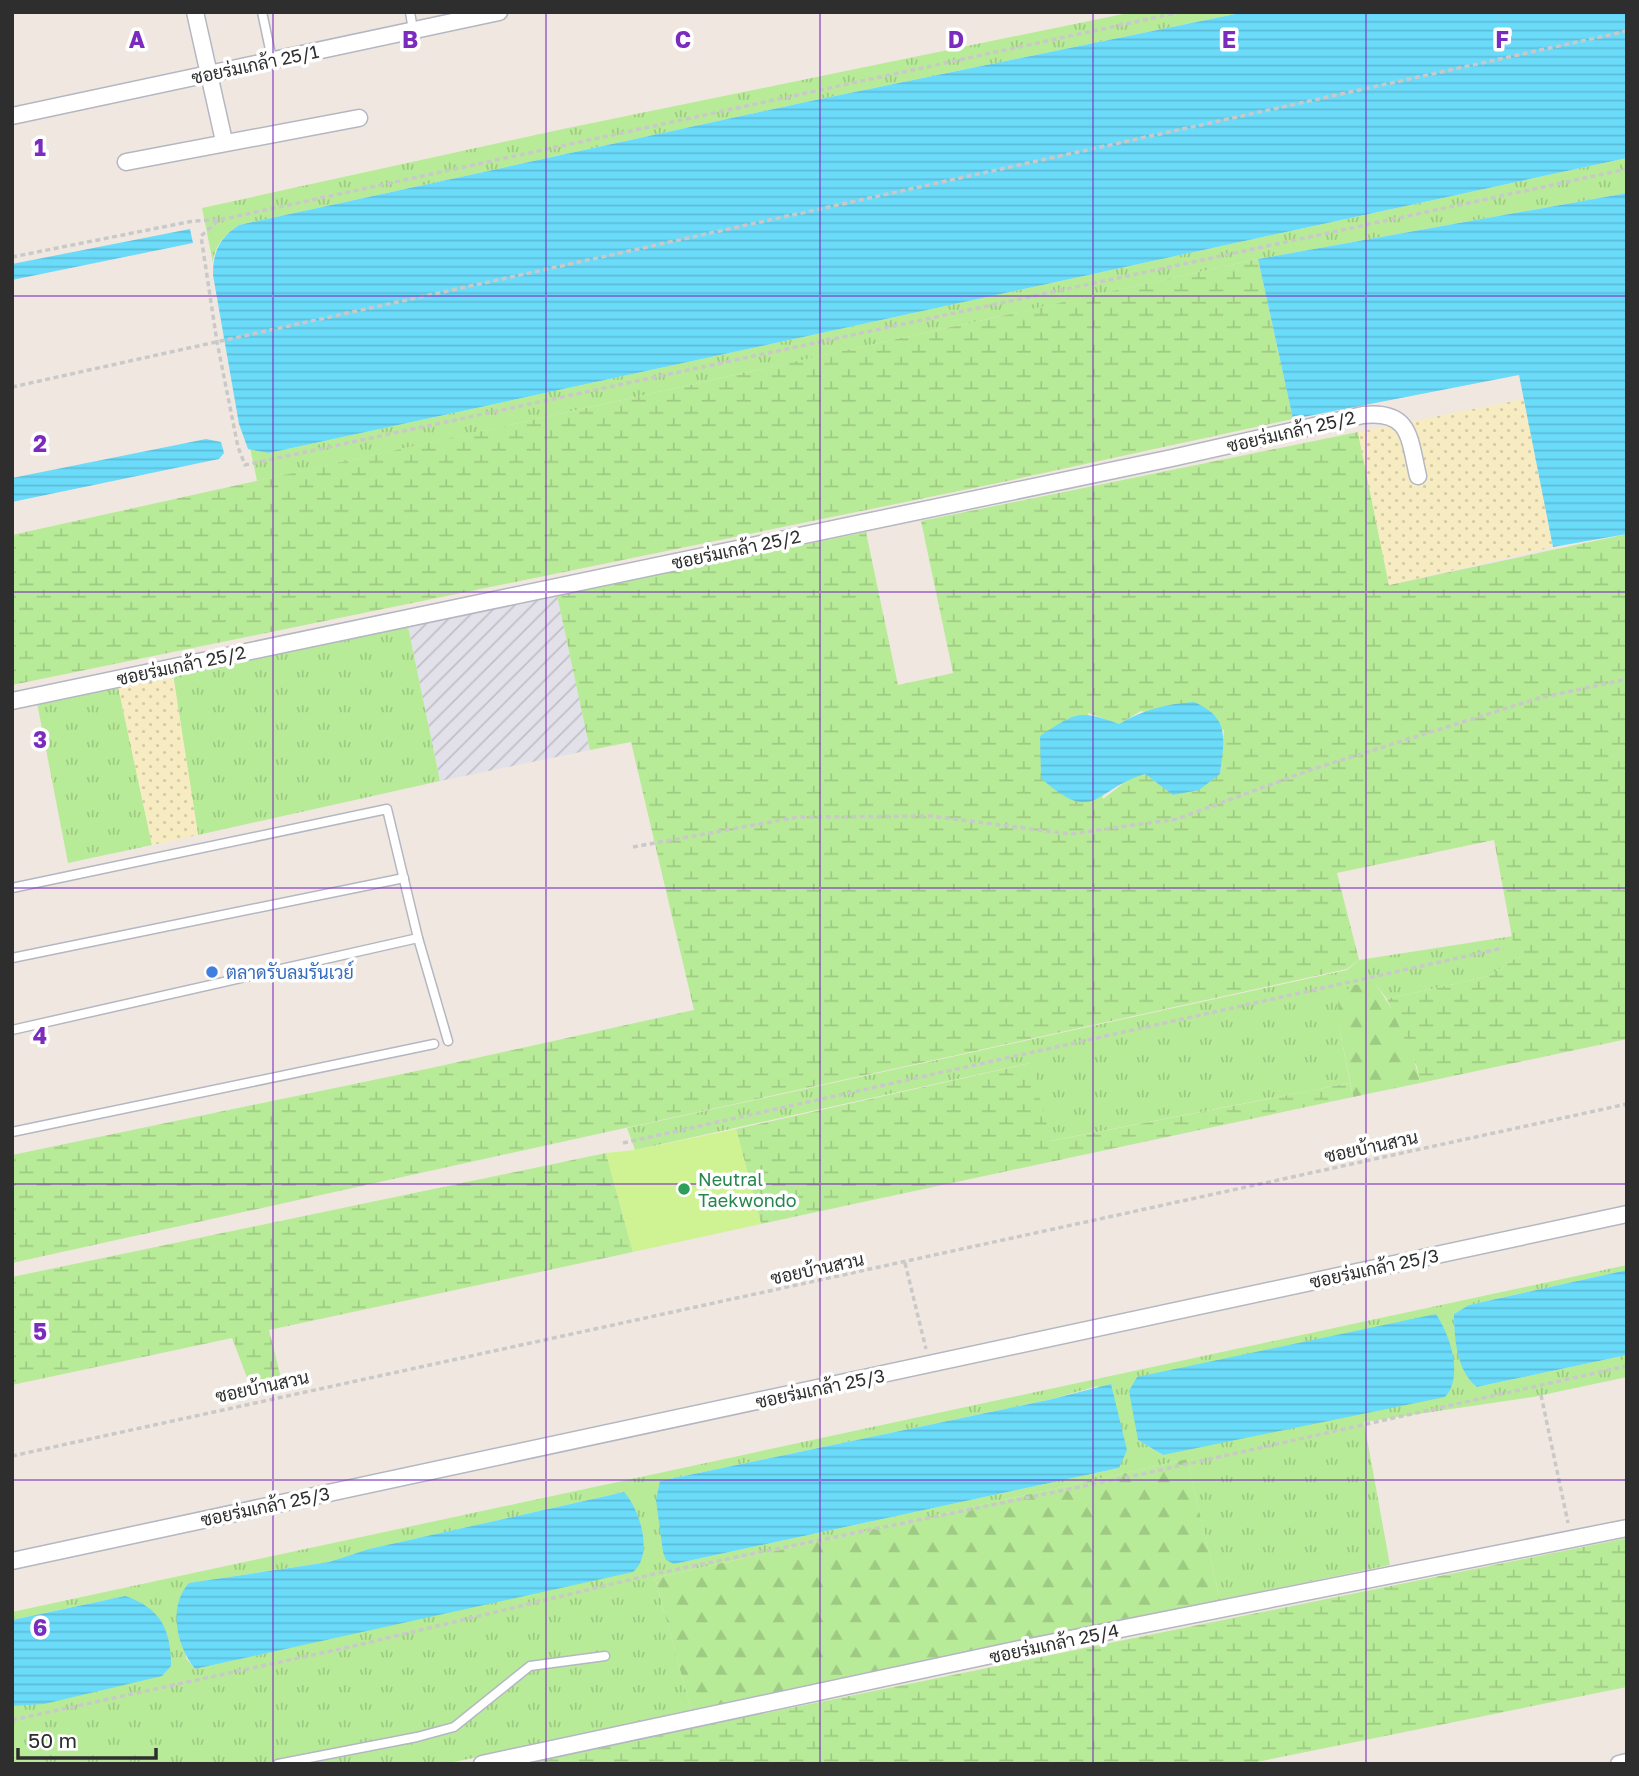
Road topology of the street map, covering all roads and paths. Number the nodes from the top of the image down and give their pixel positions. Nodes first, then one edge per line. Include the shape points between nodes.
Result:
1 (195, 12) edge
2 (262, 12) edge
3 (410, 12) edge
4 (499, 12) edge
5 (1181, 12) edge
6 (413, 30) junction
7 (1627, 31) edge
8 (272, 60) junction
9 (208, 75) junction
10 (12, 116) edge
11 (359, 118) dead end
12 (224, 141) junction
13 (126, 162) dead end
14 (1627, 169) edge
15 (219, 220) junction
16 (12, 257) edge
17 (217, 342) junction
18 (12, 387) edge
19 (1418, 477) dead end
20 (1627, 679) edge
21 (12, 701) edge
22 (633, 847) dead end
23 (404, 878) junction
24 (12, 888) edge
25 (418, 938) junction
26 (1503, 948) dead end
27 (12, 958) edge
28 (12, 1030) edge
29 (448, 1041) dead end
30 (434, 1044) dead end
31 (1627, 1104) edge
32 (12, 1132) edge
33 (622, 1143) dead end
34 (1627, 1214) edge
35 (905, 1263) junction
36 (926, 1349) dead end
37 (1627, 1366) edge
38 (1541, 1395) dead end
39 (12, 1456) edge
40 (1627, 1528) edge
41 (1572, 1539) junction
42 (12, 1561) edge
43 (605, 1656) dead end
44 (12, 1720) edge
45 (1627, 1762) edge
46 (278, 1764) edge
47 (482, 1764) edge
48 (1619, 1764) edge

1 - 9 street
2 - 8 lane
3 - 6 lane
4 - 6 street, ซอยร่มเกล้า 25/1
5 - 15 path
6 - 8 street, ซอยร่มเกล้า 25/1
7 - 17 path
8 - 9 street, ซอยร่มเกล้า 25/1
9 - 10 street, ซอยร่มเกล้า 25/1
9 - 12 street
11 - 12 street
12 - 13 street
14 - 17 path via 245,465
15 - 16 path via 193,221
15 - 17 path via 201,236
17 - 18 path
19 - 21 street, ซอยร่มเกล้า 25/2 via 1408,432 1401,422 1391,414 1363,415
20 - 22 path via 1539,698 1313,769 1177,820 1070,834 931,816 798,817
23 - 24 lane via 387,809
23 - 25 lane
23 - 27 lane
25 - 28 lane
25 - 29 lane
26 - 33 path
30 - 32 lane
31 - 35 path, ซอยบ้านสวน
34 - 42 street, ซอยร่มเกล้า 25/3
35 - 36 path
35 - 39 path, ซอยบ้านสวน
37 - 44 path via 1138,1475 654,1574 354,1646
38 - 41 path
40 - 41 street, ซอยร่มเกล้า 25/4
41 - 47 street, ซอยร่มเกล้า 25/4 via 1015,1650
43 - 46 lane via 530,1666 454,1727
45 - 48 street

